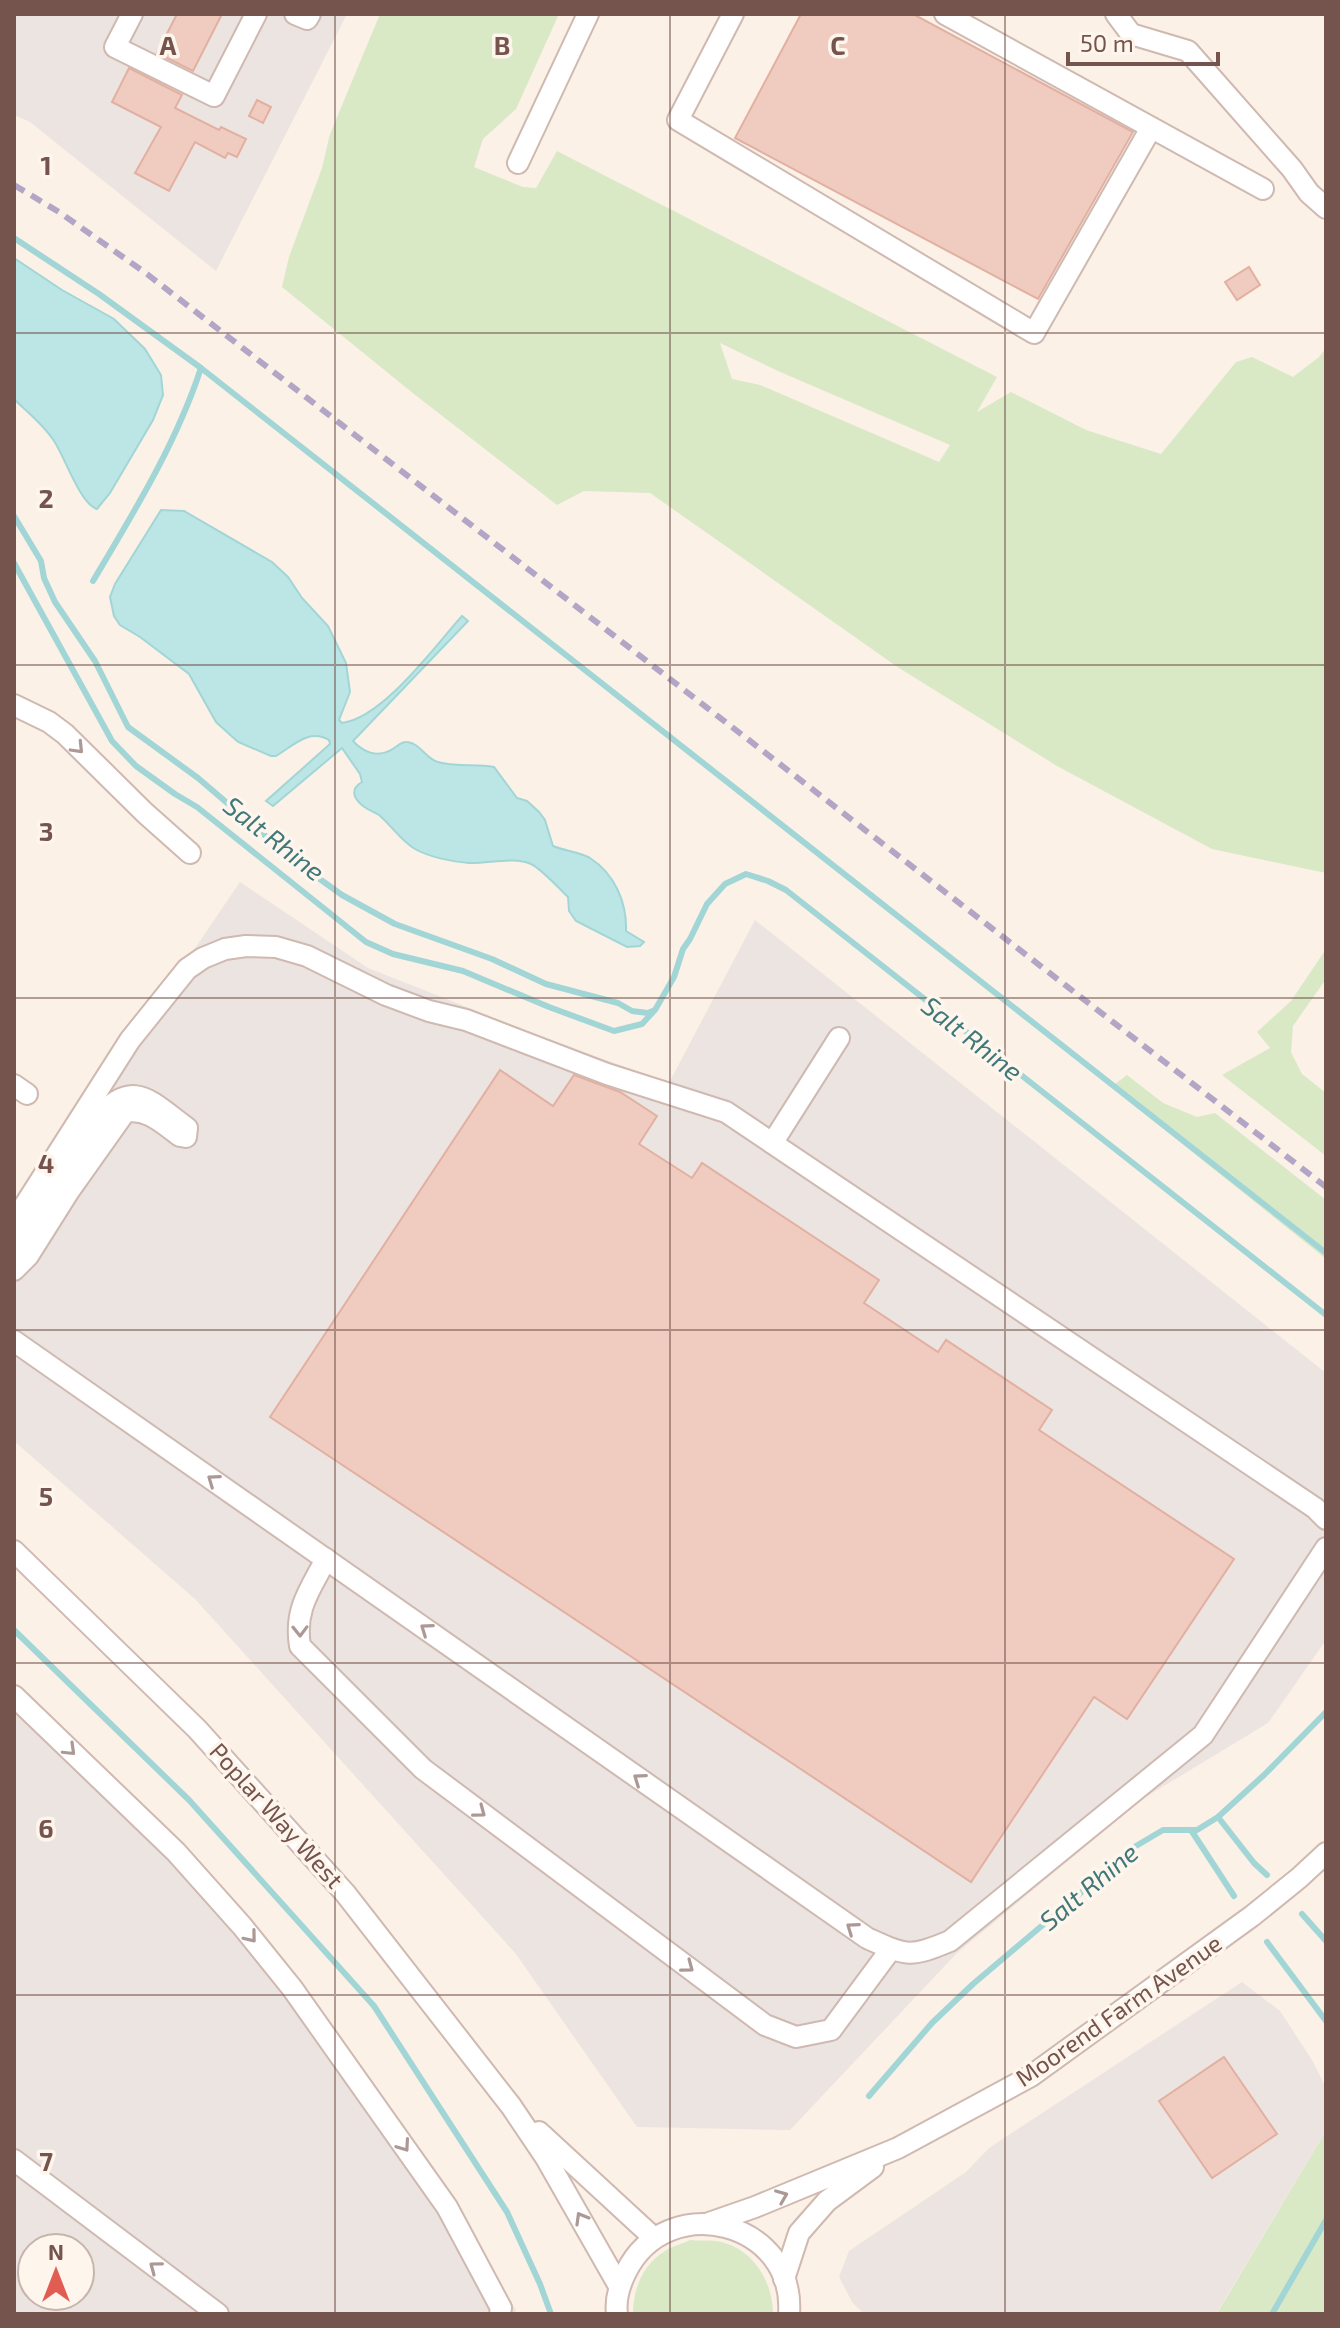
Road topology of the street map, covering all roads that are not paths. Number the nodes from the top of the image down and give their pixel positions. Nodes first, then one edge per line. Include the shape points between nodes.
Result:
1 (132, 14) edge
2 (256, 14) edge
3 (295, 14) edge
4 (310, 14) edge
5 (588, 14) edge
6 (733, 14) edge
7 (945, 14) edge
8 (1116, 14) edge
9 (1151, 128) junction
10 (518, 163) dead end
11 (1263, 189) dead end
12 (1326, 208) edge
13 (14, 705) edge
14 (190, 853) dead end
15 (839, 1038) dead end
16 (773, 1142) junction
17 (14, 1222) edge
18 (14, 1244) edge
19 (14, 1270) edge
20 (14, 1341) edge
21 (1326, 1519) edge
22 (1326, 1548) edge
23 (14, 1551) edge
24 (326, 1559) junction
25 (14, 1696) edge
26 (1326, 1853) edge
27 (891, 1949) junction
28 (511, 2106) junction
29 (898, 2148) junction
30 (14, 2160) edge
31 (709, 2223) junction
32 (654, 2238) junction
33 (784, 2279) junction
34 (619, 2286) junction
35 (218, 2314) edge
36 (500, 2314) edge
37 (617, 2314) edge
38 (789, 2314) edge

1 - 2 street via 115,47 214,96
3 - 4 street via 307,19
5 - 10 street
6 - 9 street via 678,120 1034,333
7 - 9 street
8 - 12 street via 1131,34 1188,51
9 - 11 street
13 -> 14 street via 65,734
15 - 16 street
16 - 17 street via 726,1112 386,995 307,956 246,946 225,949 187,969 130,1040
16 - 21 street
18 - 19 street via 111,1103 136,1095 187,1128 186,1137 180,1136 148,1114 125,1112
24 -> 20 street
22 - 27 street via 1203,1735 950,1941 924,1952
23 - 28 street, Poplar Way West via 197,1729 345,1893
27 -> 24 street via 867,1938
24 -> 27 street via 303,1604 297,1627 300,1646 423,1769 765,2025 796,2037 831,2030
25 -> 36 street via 176,1852 283,1976 447,2207
26 - 29 street, Moorend Farm Avenue via 1252,1916 1031,2076
28 - 32 street, Poplar Way West
34 -> 28 street, Poplar Way West
31 -> 29 street, Moorend Farm Avenue
29 - 33 street, Moorend Farm Avenue via 827,2201 808,2222 799,2233
35 -> 30 street
31 - 32 street, Moorend Farm Avenue via 681,2225
31 - 33 street via 756,2240
32 - 34 street via 633,2259
33 - 38 street
34 - 37 street

